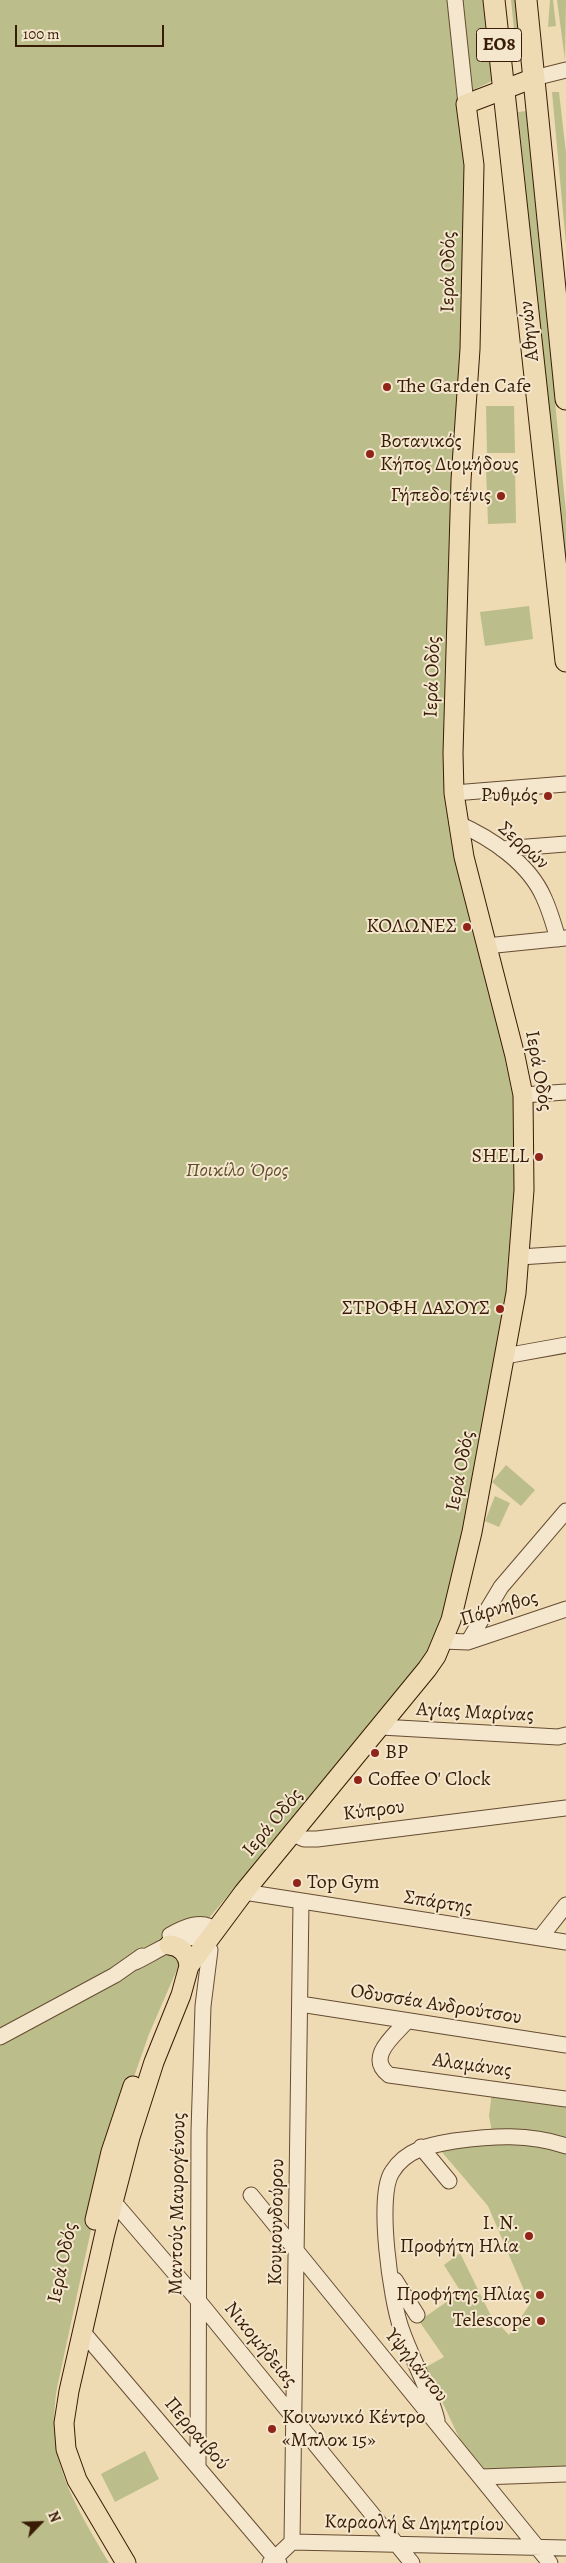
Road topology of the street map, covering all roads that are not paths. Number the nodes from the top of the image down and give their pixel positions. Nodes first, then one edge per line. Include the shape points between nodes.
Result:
1 (455, 0) edge
2 (494, 0) edge
3 (526, 0) edge
4 (566, 70) edge
5 (534, 78) junction
6 (504, 96) junction
7 (467, 110) junction
8 (566, 399) edge
9 (566, 661) edge
10 (566, 784) edge
11 (454, 793) junction
12 (457, 823) junction
13 (566, 844) edge
14 (502, 849) junction
15 (562, 938) edge
16 (486, 946) junction
17 (566, 1092) edge
18 (523, 1095) junction
19 (566, 1254) edge
20 (520, 1257) junction
21 (566, 1345) edge
22 (505, 1356) junction
23 (566, 1511) edge
24 (566, 1609) edge
25 (443, 1641) junction
26 (468, 1642) junction
27 (381, 1727) junction
28 (566, 1735) edge
29 (566, 1808) edge
30 (306, 1817) junction
31 (292, 1834) junction
32 (335, 1835) junction
33 (244, 1892) junction
34 (301, 1902) junction
35 (566, 1905) edge
36 (210, 1936) junction
37 (540, 1938) junction
38 (566, 1942) edge
39 (169, 1945) junction
40 (135, 1962) junction
41 (187, 1970) junction
42 (300, 2004) junction
43 (407, 2021) junction
44 (0, 2037) edge
45 (566, 2045) edge
46 (566, 2098) edge
47 (566, 2146) edge
48 (421, 2147) junction
49 (449, 2181) dead end
50 (251, 2194) dead end
51 (113, 2201) junction
52 (297, 2251) junction
53 (391, 2272) junction
54 (197, 2299) junction
55 (417, 2316) dead end
56 (82, 2331) junction
57 (293, 2418) junction
58 (439, 2426) junction
59 (198, 2467) junction
60 (566, 2474) edge
61 (481, 2477) junction
62 (292, 2542) junction
63 (394, 2543) junction
64 (538, 2547) junction
65 (566, 2548) edge
66 (274, 2561) edge
67 (115, 2563) edge
68 (126, 2563) edge
69 (412, 2563) edge
70 (550, 2563) edge

1 - 7 street, Ιερά Οδός
2 - 6 highway, Αθηνών / ΕΟ8
3 - 5 highway, Αθηνών / ΕΟ8
4 - 5 street
5 - 6 main road
5 - 8 highway, Αθηνών / ΕΟ8
6 - 7 main road
6 - 9 highway, Αθηνών / ΕΟ8
7 - 11 main road, Ιερά Οδός via 474,165 470,349 460,499
10 - 11 street
11 - 12 main road, Ιερά Οδός
12 - 14 street, Σερρών
12 - 16 main road, Ιερά Οδός
13 - 14 street
14 - 15 street, Σερρών via 538,886
15 - 16 street
16 - 18 main road, Ιερά Οδός
17 - 18 street
18 - 20 main road, Ιερά Οδός via 524,1190
19 - 20 street
20 - 22 main road, Ιερά Οδός
21 - 22 street
22 - 25 main road, Ιερά Οδός via 472,1532
23 - 26 street via 501,1587
24 - 26 street, Πάρνηθος
25 - 26 street, Πάρνηθος
25 - 27 main road, Ιερά Οδός via 427,1669
27 - 28 street, Αγίας Μαρίνας
27 - 30 main road, Ιερά Οδός
29 - 32 street, Κύπρου
30 - 31 main road, Ιερά Οδός
30 - 32 street, Κύπρου via 319,1831
31 - 32 street, Κύπρου via 310,1839
31 - 33 main road, Ιερά Οδός
33 - 34 street, Σπάρτης
33 - 36 main road, Ιερά Οδός
34 - 37 street, Σπάρτης
34 - 42 street, Κουμουνδούρου
35 - 37 street
36 - 39 street via 189,1937
36 - 40 street via 211,1926 200,1924 178,1931 157,1943
36 - 41 main road, Ιερά Οδός
36 - 54 street, Μαντούς Μαυρογένους via 203,2006
37 - 38 street, Σπάρτης
39 - 40 street
39 - 41 main road via 182,1950 187,1958
40 - 44 street
41 - 51 main road, Ιερά Οδός via 181,1995 144,2092
41 - 67 main road, Ιερά Οδός via 173,1990 143,2058 111,2152 57,2405 56,2437 68,2483
42 - 43 street, Οδυσσέα Ανδρούτσου
42 - 52 street, Κουμουνδούρου
43 - 45 street, Οδυσσέα Ανδρούτσου
43 - 46 street, Αλαμάνας via 378,2057 383,2070 389,2075
47 - 48 street via 528,2136 507,2136
48 - 49 street
48 - 53 street via 392,2171 387,2186 385,2213
50 - 52 street, Υψηλάντου
51 - 54 street, Νικομήδειας
51 - 56 main road, Ιερά Οδός
52 - 57 street, Κουμουνδούρου
52 - 58 street, Υψηλάντου
53 - 55 street
53 - 58 street via 397,2317 432,2400
54 - 57 street, Νικομήδειας
54 - 59 street, Μαντούς Μαυρογένους
56 - 59 street, Περραιβού
56 - 68 main road, Ιερά Οδός via 66,2406 66,2449 77,2480
57 - 62 street, Κουμουνδούρου
57 - 63 street, Νικομήδειας
58 - 61 street, Υψηλάντου
59 - 66 street, Περραιβού
60 - 61 street
61 - 64 street, Υψηλάντου
62 - 63 street, Καραολή & Δημητρίου
62 - 66 street
63 - 64 street, Καραολή & Δημητρίου
63 - 69 street, Νικομήδειας
64 - 65 street, Καραολή & Δημητρίου
64 - 70 street, Υψηλάντου

